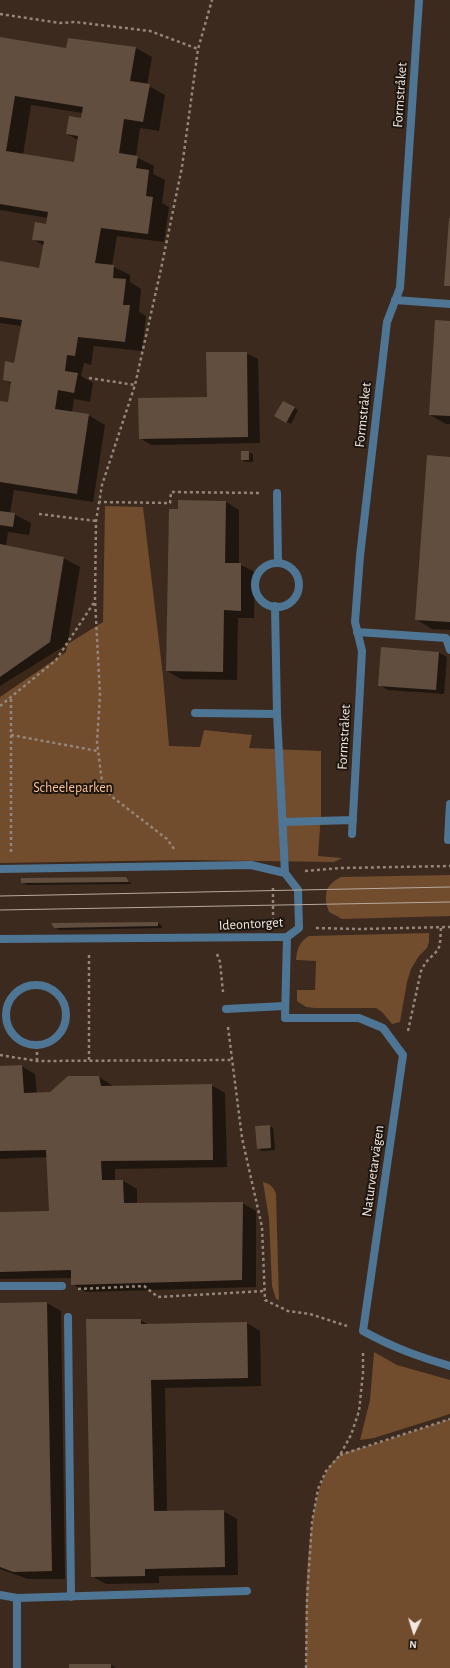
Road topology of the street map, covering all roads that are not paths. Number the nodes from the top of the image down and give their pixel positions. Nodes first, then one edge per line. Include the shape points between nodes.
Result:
1 (420, 0) edge
2 (395, 300) junction
3 (450, 304) edge
4 (277, 492) road end
5 (278, 563) junction
6 (275, 606) junction
7 (357, 632) junction
8 (450, 650) edge
9 (195, 713) dead end
10 (277, 714) junction
11 (450, 804) edge
12 (353, 820) junction
13 (283, 822) junction
14 (352, 834) dead end
15 (448, 840) dead end
16 (0, 869) edge
17 (285, 873) junction
18 (287, 937) junction
19 (0, 939) edge
20 (284, 1006) junction
21 (226, 1008) road end
22 (37, 1046) joint
23 (0, 1286) edge
24 (62, 1286) road end
25 (68, 1316) dead end
26 (450, 1366) edge
27 (247, 1591) dead end
28 (0, 1595) edge
29 (71, 1597) junction
30 (17, 1598) junction
31 (17, 1668) edge

1 - 2 street, Formstråket via 400,288
2 - 3 street
2 - 7 street, Formstråket via 387,322 384,345 360,563 355,622
4 - 5 street
5 - 6 street via 264,567 256,580 259,596 264,602
5 - 6 street via 293,570 299,585 298,592 290,602
6 - 10 street
7 - 8 street via 446,638
7 - 12 street, Formstråket via 362,651
9 - 10 street
10 - 13 street
11 - 15 street
12 - 13 street
12 - 14 street, Formstråket
13 - 17 street
16 - 17 street via 251,865
17 - 18 street, Ideontorget via 298,890 299,928
18 - 19 street, Ideontorget
18 - 20 street
20 - 21 street
20 - 26 street, Naturvetarvägen via 284,1018 359,1018 382,1028 403,1055 364,1331 414,1356
22 - 22 street via 19,1040 12,1034 6,1018 13,995 27,986 35,985 57,994 65,1008 66,1016 60,1033 46,1044
23 - 24 street
25 - 29 street
27 - 29 street
28 - 30 street
29 - 30 street
30 - 31 street

